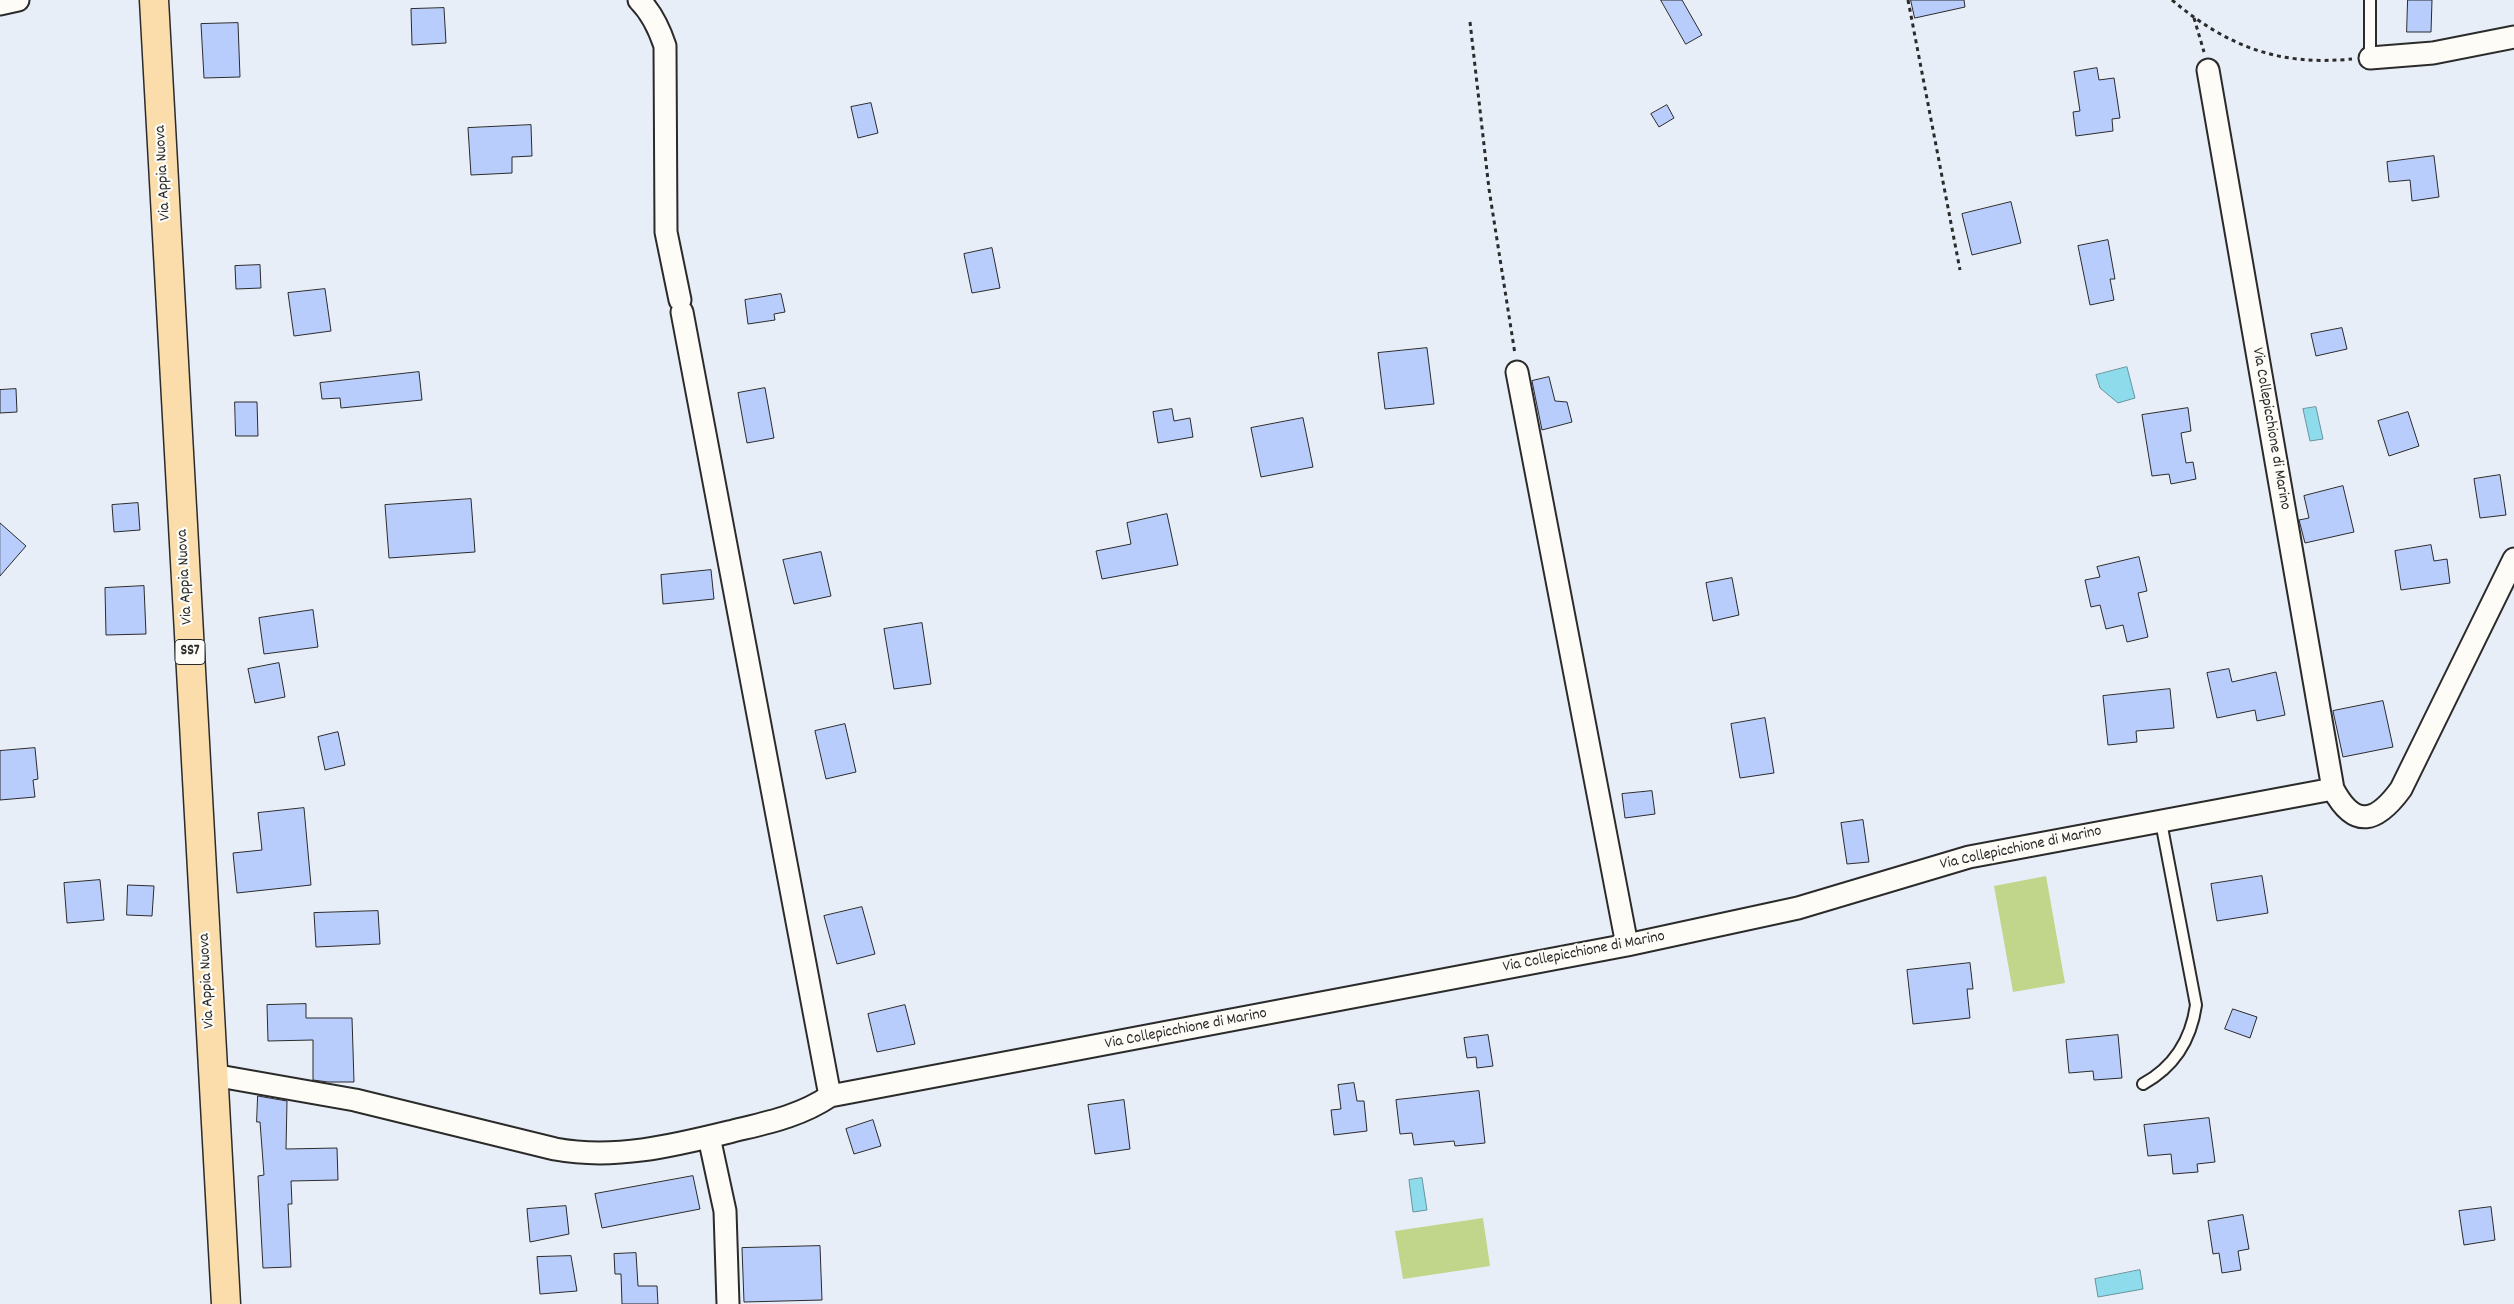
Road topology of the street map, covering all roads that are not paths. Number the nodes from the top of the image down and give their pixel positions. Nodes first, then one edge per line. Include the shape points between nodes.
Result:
1 (18, 0) edge
2 (154, 0) edge
3 (639, 0) edge
4 (2370, 0) edge
5 (0, 4) edge
6 (2514, 37) edge
7 (2370, 58) joint
8 (2208, 70) road end
9 (1517, 372) road end
10 (2514, 559) edge
11 (2333, 789) junction
12 (2161, 822) junction
13 (1627, 945) junction
14 (213, 1075) junction
15 (2143, 1084) dead end
16 (830, 1096) junction
17 (709, 1137) junction
18 (226, 1304) edge
19 (728, 1304) edge

1 - 5 street
2 - 14 main road, Via Appia Nuova / SS7
3 - 16 street via 658,27 665,46 666,232
4 - 7 lane
6 - 7 street via 2433,53
8 - 11 street, Via Collepicchione di Marino
9 - 13 street
10 - 11 street, Via Collepicchione di Marino via 2395,798 2376,816 2363,818 2343,804
11 - 12 street, Via Collepicchione di Marino
12 - 13 street, Via Collepicchione di Marino via 1969,857 1798,908
12 - 15 lane via 2196,1005 2193,1024 2180,1051 2156,1077
13 - 16 street, Via Collepicchione di Marino
14 - 17 street via 355,1100 570,1152 619,1153
14 - 18 main road, Via Appia Nuova / SS7
16 - 17 street via 802,1113
17 - 19 street via 725,1211

